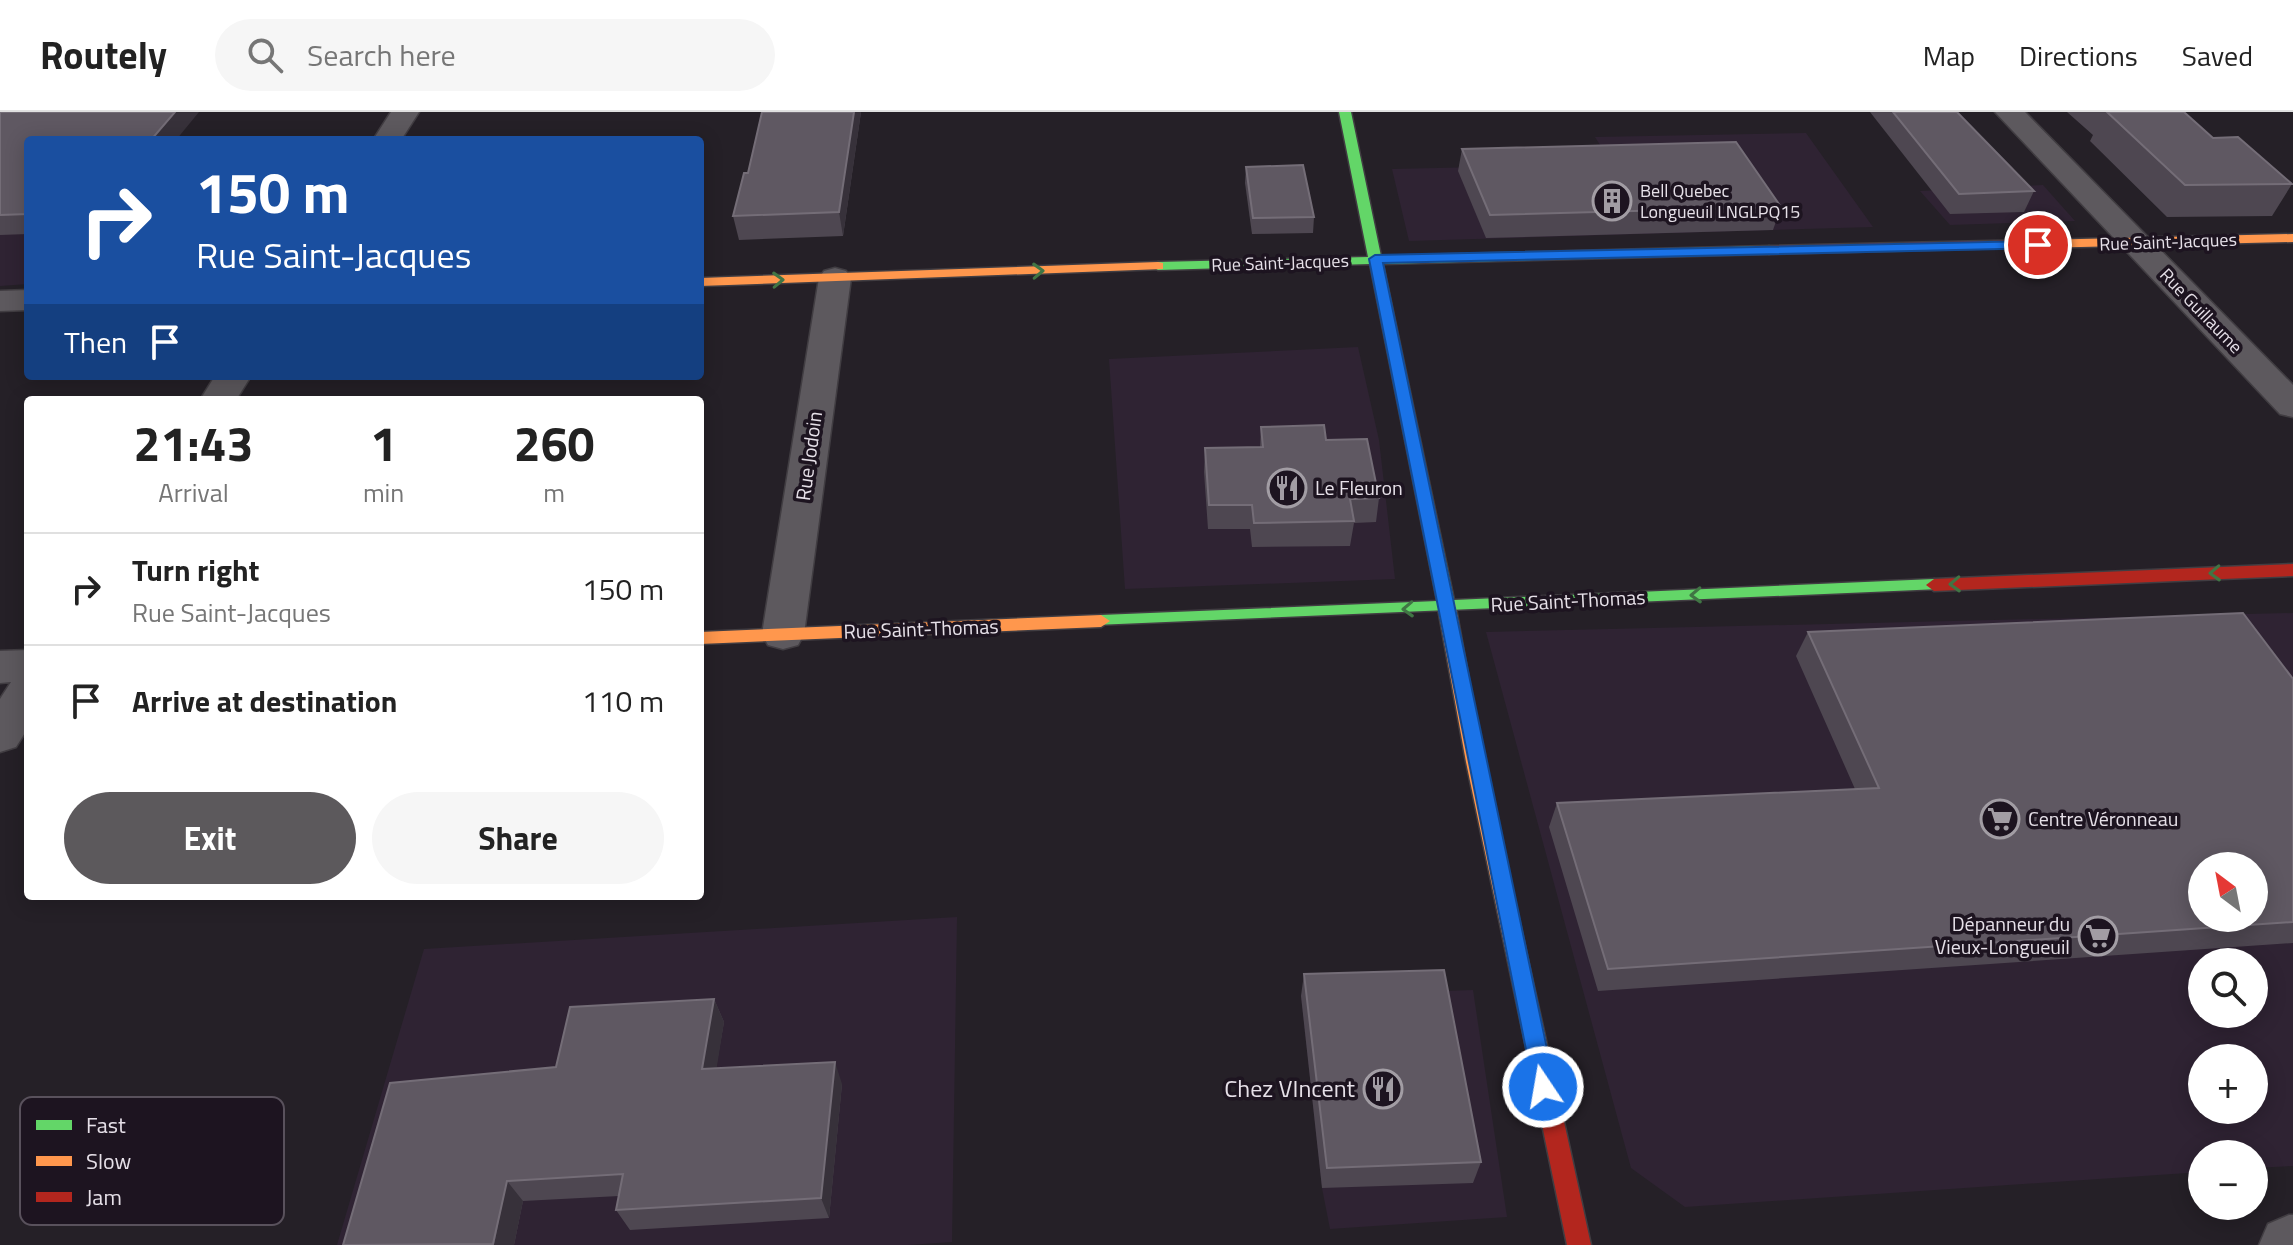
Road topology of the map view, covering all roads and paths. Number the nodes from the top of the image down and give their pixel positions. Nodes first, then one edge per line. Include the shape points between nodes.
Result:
1 (405, 112) edge
2 (1345, 112) edge
3 (2009, 112) edge
4 (390, 136) edge
5 (2293, 238) edge
6 (2134, 243) junction
7 (1375, 259) junction
8 (835, 278) junction
9 (704, 282) edge
10 (24, 300) edge
11 (0, 301) edge
12 (2293, 406) edge
13 (2293, 570) edge
14 (1447, 608) junction
15 (783, 634) junction
16 (704, 638) edge
17 (24, 666) edge
18 (0, 667) edge
19 (24, 698) edge
20 (0, 735) edge
21 (1579, 1245) edge

1 - 4 street
2 - 7 street
3 - 6 street, Rue Guillaume
5 - 6 street, Rue Saint-Jacques
6 - 7 street, Rue Saint-Jacques
6 - 12 street, Rue Guillaume
8 -> 7 street, Rue Saint-Jacques
7 - 14 street
9 -> 8 street, Rue Saint-Jacques
8 - 15 street, Rue Jodoin
10 - 11 street
13 -> 14 street, Rue Saint-Thomas
14 -> 15 street, Rue Saint-Thomas
14 - 21 street via 1478,778
15 - 16 street, Rue Saint-Thomas
17 - 18 street
19 - 20 street

